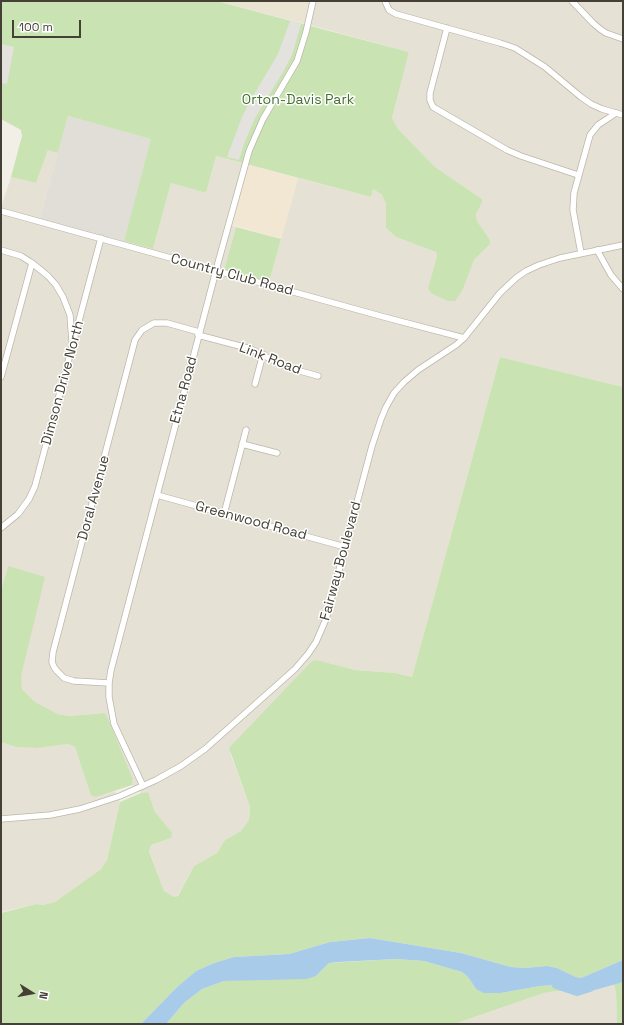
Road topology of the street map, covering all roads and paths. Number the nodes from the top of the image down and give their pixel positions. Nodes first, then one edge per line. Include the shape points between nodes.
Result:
1 (313, 1) edge
2 (385, 1) edge
3 (572, 1) edge
4 (447, 28) junction
5 (623, 39) edge
6 (616, 113) junction
7 (623, 114) edge
8 (578, 175) junction
9 (1, 211) edge
10 (101, 238) junction
11 (623, 245) edge
12 (1, 250) edge
13 (597, 250) junction
14 (581, 253) junction
15 (32, 263) junction
16 (216, 270) junction
17 (623, 290) edge
18 (199, 333) junction
19 (464, 338) junction
20 (72, 345) junction
21 (263, 354) junction
22 (318, 376) dead end
23 (1, 377) edge
24 (255, 384) dead end
25 (246, 430) dead end
26 (242, 444) junction
27 (277, 454) dead end
28 (157, 495) junction
29 (224, 514) junction
30 (1, 528) edge
31 (346, 547) junction
32 (109, 683) junction
33 (143, 786) junction
34 (1, 819) edge

1 - 16 street, Etna Road via 297,61 263,119 251,147
2 - 4 street via 389,10 396,14
3 - 5 street via 592,24 606,33
4 - 6 street via 515,48 545,67 591,104
4 - 8 street via 430,93 430,100 434,106 507,150
6 - 7 street
6 - 8 street via 593,130
8 - 14 street via 573,210
9 - 10 street, Country Club Road
10 - 16 street, Country Club Road
10 - 20 street, Dimson Drive North
11 - 13 street, Fairway Boulevard
12 - 15 street via 21,256
13 - 14 street, Fairway Boulevard
13 - 17 street
14 - 19 street, Fairway Boulevard via 539,265 516,278 500,293
15 - 20 street via 48,276 63,297 70,315
15 - 23 street
16 - 18 street, Etna Road
16 - 19 street, Country Club Road
18 - 21 street, Link Road
18 - 28 street, Etna Road
18 - 32 street, Doral Avenue via 167,323 154,323 142,330 135,340 53,652 52,662 56,672 64,678
19 - 31 street, Fairway Boulevard via 410,376 390,399 372,446
20 - 30 street, Dimson Drive North via 35,486 24,506
21 - 22 street, Link Road via 280,364
21 - 24 street
25 - 26 street
26 - 27 street
26 - 29 street
28 - 29 street, Greenwood Road
28 - 32 street, Etna Road
29 - 31 street, Greenwood Road
31 - 33 street, Fairway Boulevard via 328,613 320,634 308,654 205,749 170,773
32 - 33 street, Etna Road via 114,724
33 - 34 street, Fairway Boulevard via 110,800 63,813

